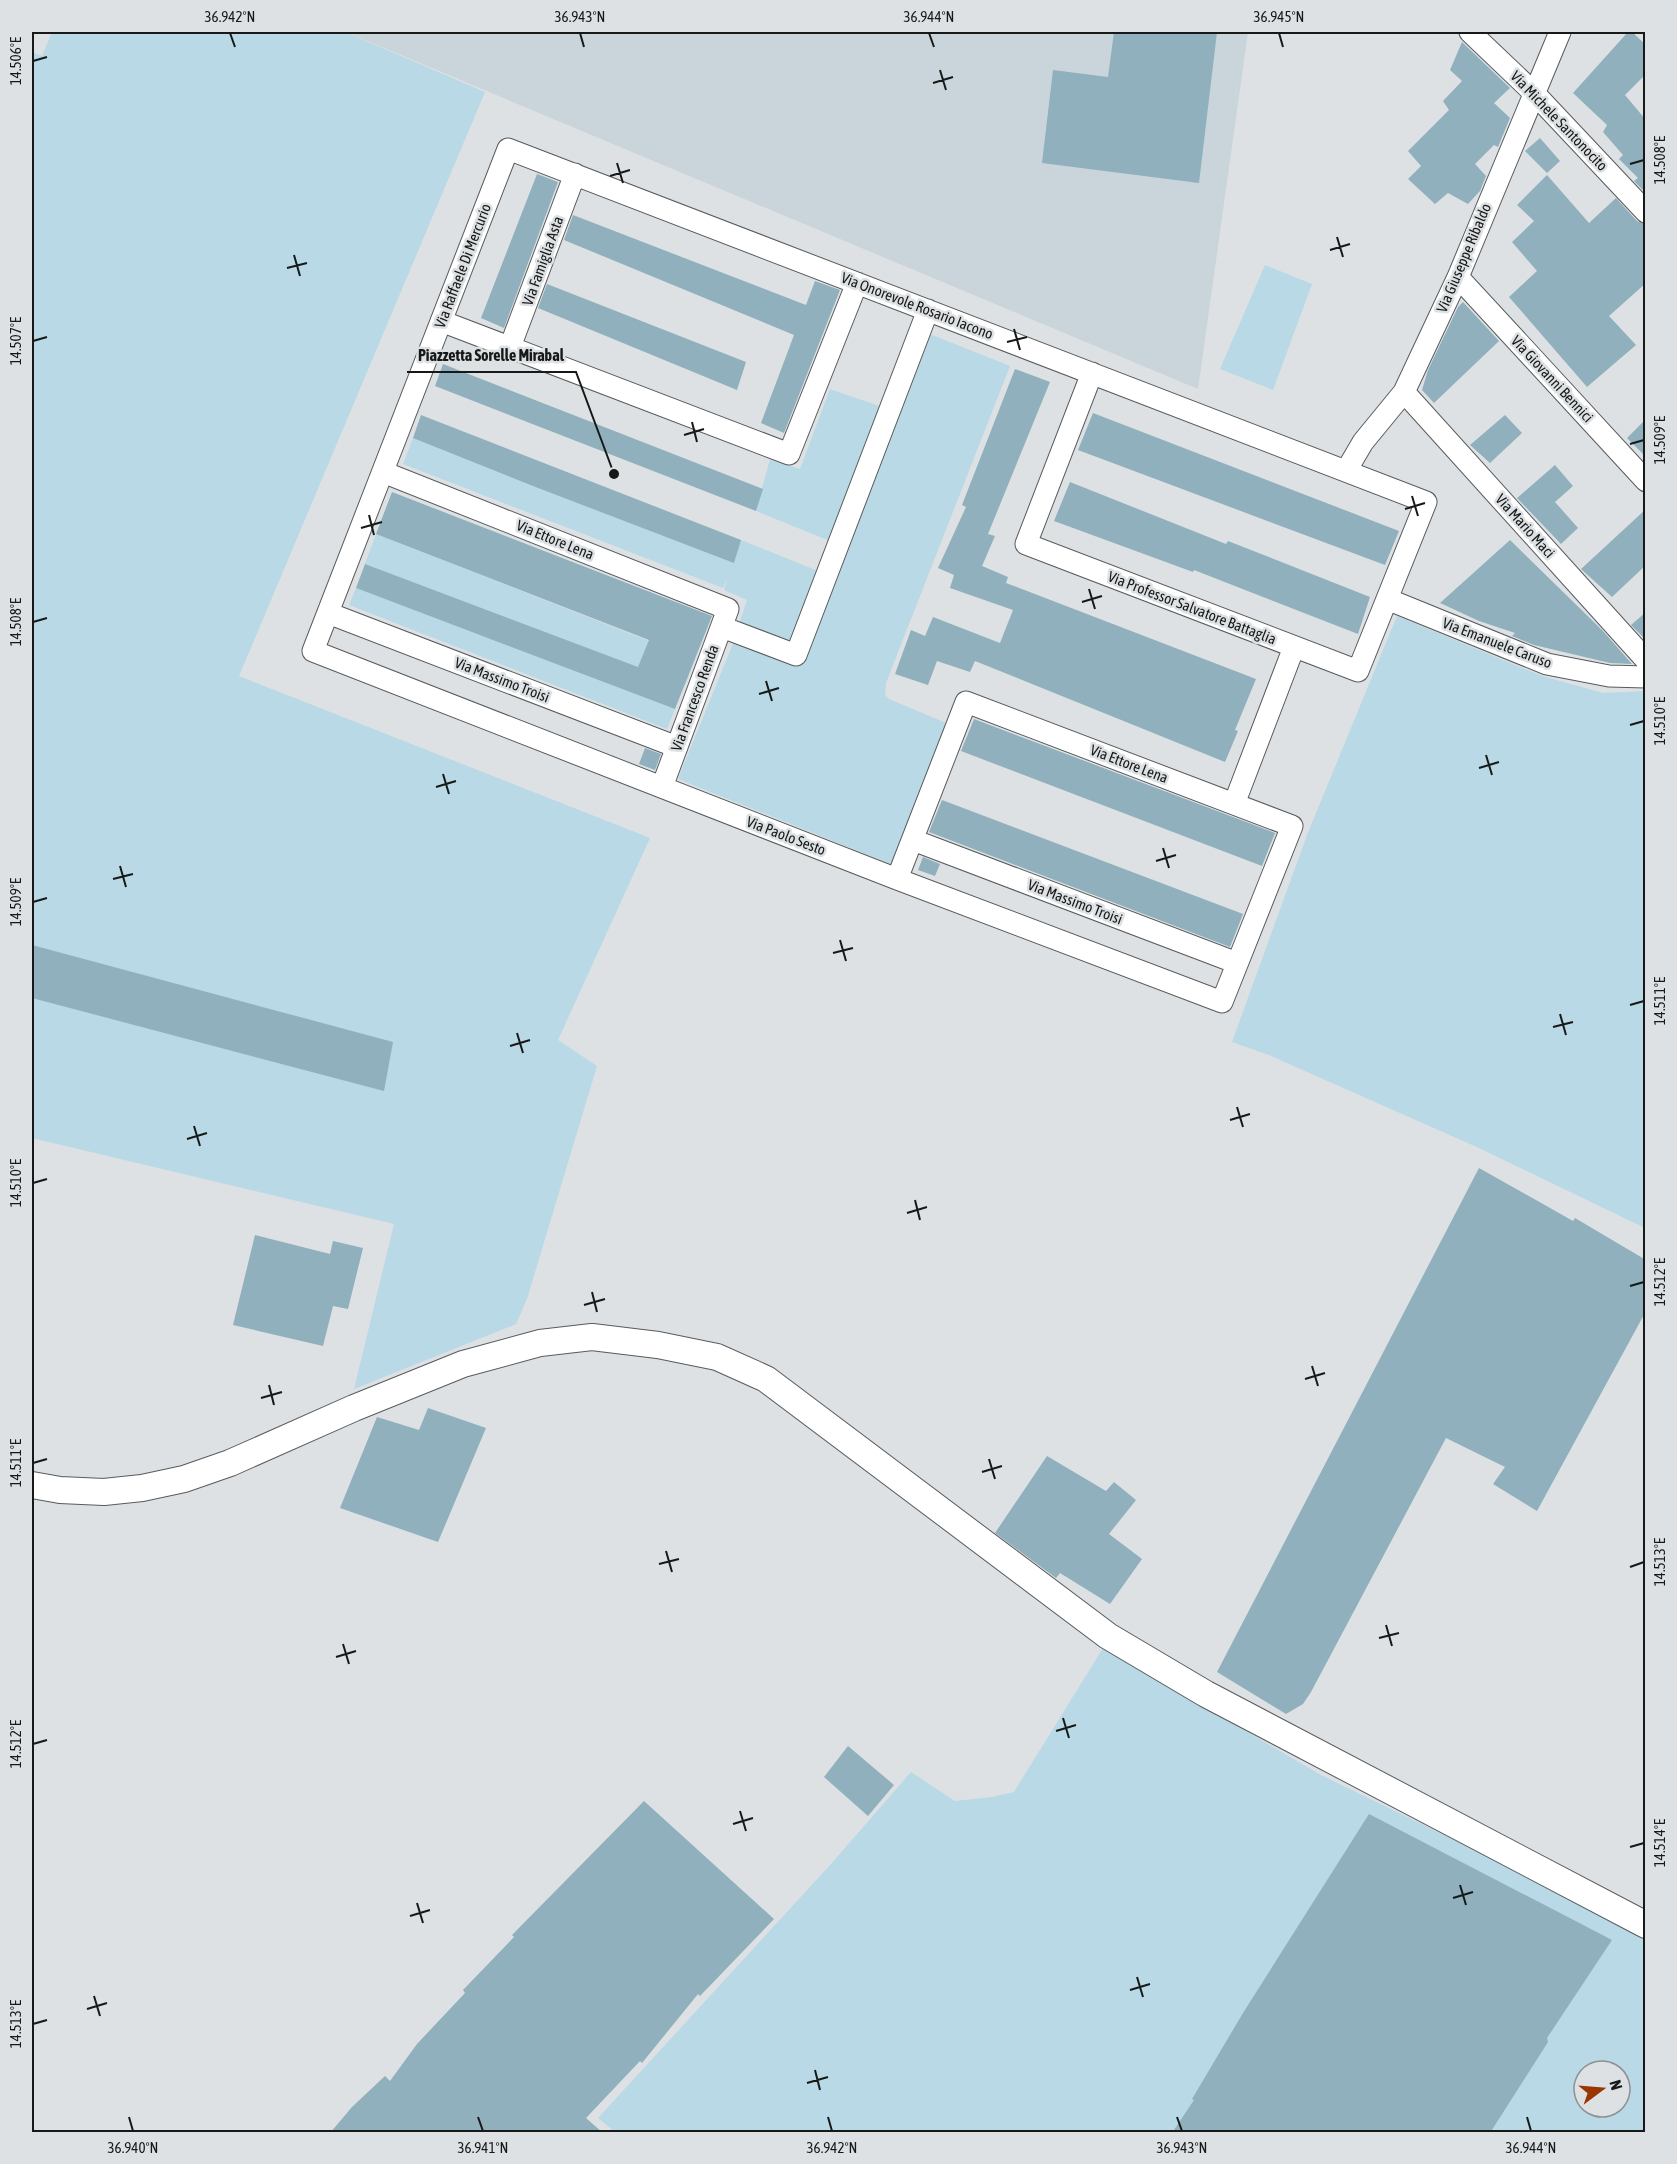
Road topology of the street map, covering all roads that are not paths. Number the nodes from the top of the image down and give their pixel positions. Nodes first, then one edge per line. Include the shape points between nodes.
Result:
1 (1470, 32) edge
2 (1560, 32) edge
3 (1534, 93) junction
4 (508, 148) joint
5 (575, 174) junction
6 (1646, 212) edge
7 (1458, 277) junction
8 (857, 283) junction
9 (928, 310) junction
10 (441, 321) junction
11 (510, 347) junction
12 (1092, 373) junction
13 (1404, 392) junction
14 (1346, 471) junction
15 (383, 472) junction
16 (1646, 481) edge
17 (1387, 599) junction
18 (328, 613) junction
19 (725, 618) junction
20 (1294, 646) junction
21 (313, 651) joint
22 (1646, 660) edge
23 (1646, 677) edge
24 (677, 747) junction
25 (662, 787) junction
26 (1234, 804) junction
27 (913, 840) junction
28 (897, 879) junction
29 (1237, 963) junction
30 (32, 1485) edge
31 (1646, 1925) edge

1 - 3 street, Via Michele Santonocito
2 - 3 street, Via Giuseppe Ribaldo
3 - 6 street, Via Michele Santonocito
3 - 7 street, Via Giuseppe Ribaldo
4 - 5 street, Via Onorevole Rosario Iacono
4 - 10 street, Via Raffaele Di Mercurio
5 - 8 street, Via Onorevole Rosario Iacono
5 - 11 street, Via Famiglia Asta
7 - 13 street, Via Giuseppe Ribaldo
7 - 16 street, Via Giovanni Bennici
8 - 9 street, Via Onorevole Rosario Iacono
8 - 11 street via 789,454
9 - 12 street, Via Onorevole Rosario Iacono
9 - 19 street, Via Ettore Lena via 796,655
10 - 11 street
10 - 15 street, Via Raffaele Di Mercurio
12 - 14 street, Via Onorevole Rosario Iacono
12 - 20 street, Via Professor Salvatore Battaglia via 1026,544
13 - 14 street, Via Giuseppe Ribaldo via 1363,442
13 - 22 street, Via Mario Maci
14 - 17 street, Via Onorevole Rosario Iacono via 1426,502
15 - 18 street, Via Raffaele Di Mercurio
15 - 19 street, Via Ettore Lena
17 - 20 street, Via Professor Salvatore Battaglia via 1358,671
17 - 23 street, Via Emanuele Caruso via 1547,664
18 - 21 street, Via Raffaele Di Mercurio
18 - 24 street, Via Massimo Troisi
19 - 24 street, Via Francesco Renda
20 - 26 street
21 - 25 street, Via Paolo Sesto
24 - 25 street, Via Francesco Renda
25 - 28 street, Via Paolo Sesto
26 - 27 street, Via Ettore Lena via 966,702
26 - 29 street, Via Ettore Lena via 1292,826
27 - 28 street
27 - 29 street, Via Massimo Troisi
28 - 29 street, Via Paolo Sesto via 1222,1002
30 - 31 street via 104,1492 184,1479 463,1364 540,1343 592,1337 717,1357 766,1379 1108,1636 1206,1694

